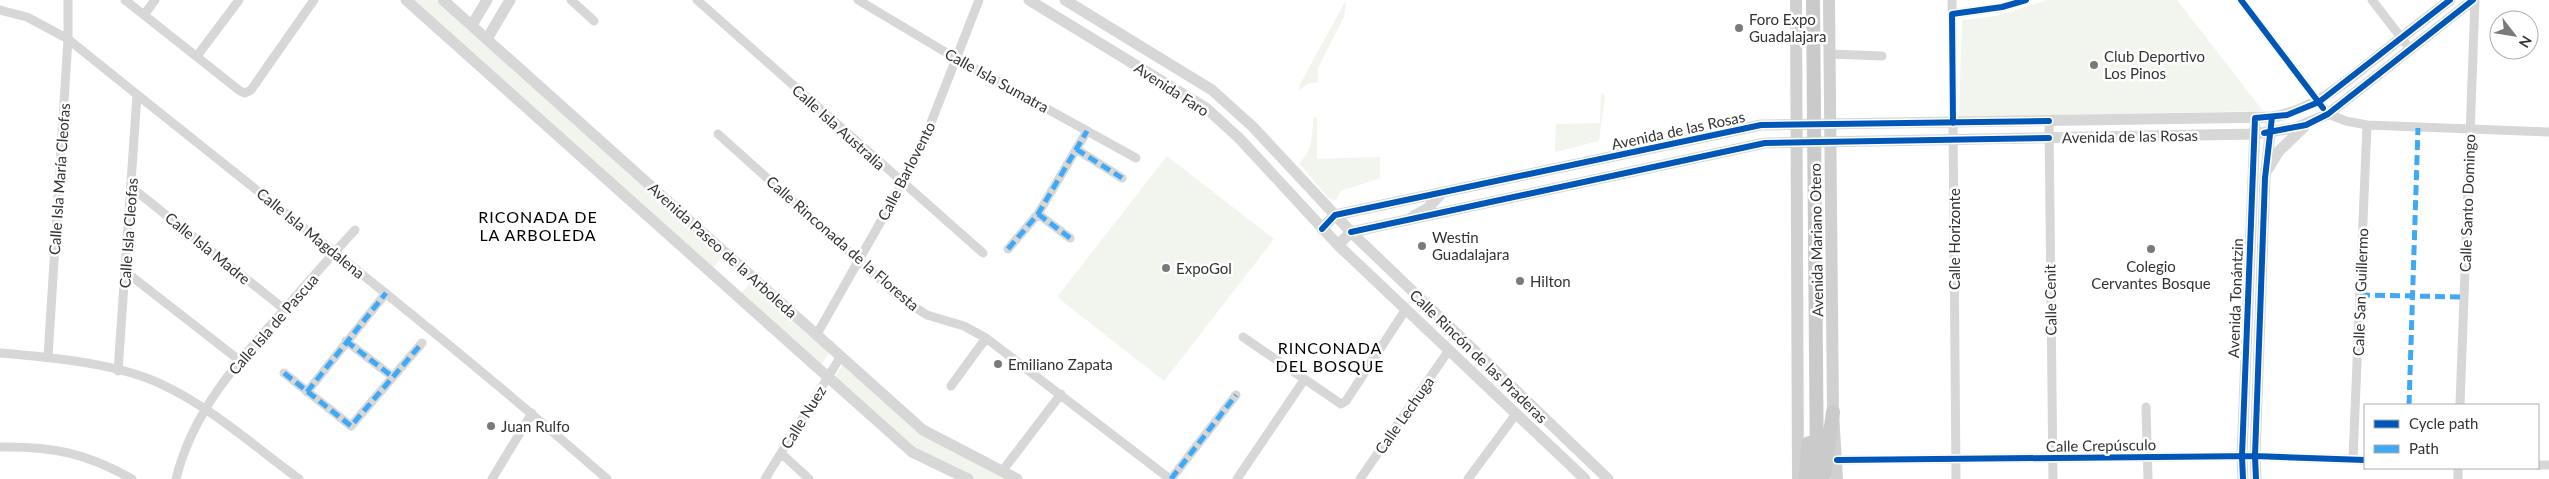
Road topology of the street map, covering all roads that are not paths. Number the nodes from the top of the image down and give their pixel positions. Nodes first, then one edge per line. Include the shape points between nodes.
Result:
1 (125, 0) edge
2 (155, 0) edge
3 (239, 0) edge
4 (314, 0) edge
5 (406, 0) edge
6 (443, 0) edge
7 (487, 0) edge
8 (510, 0) edge
9 (571, 0) edge
10 (697, 0) edge
11 (858, 0) edge
12 (979, 0) edge
13 (1029, 0) edge
14 (1065, 0) edge
15 (1796, 0) edge
16 (1813, 0) edge
17 (1829, 0) edge
18 (1952, 0) edge
19 (2026, 0) edge
20 (2241, 0) edge
21 (2372, 0) edge
22 (2450, 0) edge
23 (2474, 0) edge
24 (70, 2) edge
25 (0, 10) edge
26 (1952, 14) junction
27 (144, 15) junction
28 (594, 21) dead end
29 (472, 25) junction
30 (2401, 38) junction
31 (68, 39) junction
32 (487, 39) junction
33 (2410, 49) junction
34 (1830, 54) junction
35 (197, 56) junction
36 (1882, 56) dead end
37 (957, 59) junction
38 (138, 95) junction
39 (2319, 102) junction
40 (2328, 114) junction
41 (2255, 118) junction
42 (2272, 118) junction
43 (2049, 121) junction
44 (1953, 123) junction
45 (1797, 124) junction
46 (1814, 124) junction
47 (1830, 124) junction
48 (2306, 125) junction
49 (2367, 125) junction
50 (2469, 130) junction
51 (1087, 131) junction
52 (2549, 132) edge
53 (2269, 133) junction
54 (718, 134) dead end
55 (2254, 134) junction
56 (1953, 138) junction
57 (2049, 138) junction
58 (1831, 140) junction
59 (1797, 141) junction
60 (1814, 141) junction
61 (1076, 149) junction
62 (1136, 158) dead end
63 (1122, 178) dead end
64 (2265, 178) junction
65 (902, 184) junction
66 (131, 187) junction
67 (1440, 195) junction
68 (1038, 214) junction
69 (1335, 215) junction
70 (1404, 222) junction
71 (1322, 228) junction
72 (355, 230) dead end
73 (1352, 232) junction
74 (1070, 238) dead end
75 (1338, 245) junction
76 (1008, 249) dead end
77 (335, 252) junction
78 (983, 253) dead end
79 (859, 260) junction
80 (126, 272) junction
81 (386, 293) junction
82 (284, 309) junction
83 (1406, 309) junction
84 (817, 334) junction
85 (1243, 337) dead end
86 (986, 338) junction
87 (346, 341) junction
88 (422, 343) dead end
89 (1449, 350) junction
90 (0, 354) edge
91 (841, 356) junction
92 (48, 357) junction
93 (238, 360) junction
94 (118, 371) junction
95 (284, 373) dead end
96 (393, 377) junction
97 (828, 378) junction
98 (1304, 380) junction
99 (1816, 381) junction
100 (951, 386) dead end
101 (307, 392) junction
102 (1061, 394) junction
103 (1236, 395) dead end
104 (2460, 404) edge
105 (2146, 407) dead end
106 (204, 410) junction
107 (1833, 412) junction
108 (532, 413) junction
109 (1516, 414) junction
110 (0, 447) edge
111 (781, 453) junction
112 (2242, 456) junction
113 (2255, 456) junction
114 (2148, 457) junction
115 (2052, 458) junction
116 (1955, 459) junction
117 (2353, 459) junction
118 (1837, 460) junction
119 (2364, 460) edge
120 (1595, 468) junction
121 (1002, 470) junction
122 (132, 479) edge
123 (176, 479) edge
124 (299, 479) edge
125 (492, 479) edge
126 (607, 479) edge
127 (765, 479) edge
128 (809, 479) edge
129 (968, 479) edge
130 (1017, 479) edge
131 (1170, 479) edge
132 (1237, 479) edge
133 (1360, 479) edge
134 (1468, 479) edge
135 (1586, 479) edge
136 (1608, 479) edge
137 (1798, 479) edge
138 (1805, 479) edge
139 (1817, 479) edge
140 (1824, 479) edge
141 (1837, 479) edge
142 (1956, 479) edge
143 (2053, 479) edge
144 (2148, 479) edge
145 (2243, 479) edge
146 (2256, 479) edge

1 - 27 street
2 - 27 street
3 - 35 street
4 - 35 street via 245,93
5 - 97 street, Avenida Paseo de la Arboleda
6 - 29 street, Avenida Paseo de la Arboleda
7 - 29 street
8 - 32 street
9 - 28 street
10 - 65 street, Calle Isla Australia
11 - 37 street, Calle Isla Sumatra
12 - 37 street, Calle Barlovento
13 - 71 street, Avenida Faro via 1206,108 1239,138
14 - 69 street, Avenida Faro via 1212,90 1253,127
15 - 45 main road, Avenida Mariano Otero
16 - 46 main road, Avenida Mariano Otero
17 - 34 main road, Avenida Mariano Otero
18 - 26 street, Calle Horizonte
19 - 26 street via 1992,9
20 - 39 street
21 - 30 street
22 - 30 street, Avenida de las Rosas
23 - 33 street, Avenida de las Rosas
23 - 50 street, Calle Santo Domingo
24 - 31 street, Calle Isla María Cleofas
25 - 31 street, Calle Isla Magdalena via 27,17
26 - 44 street, Calle Horizonte
27 - 35 street
29 - 32 street, Avenida Paseo de la Arboleda
30 - 33 street
30 - 39 street, Avenida de las Rosas
31 - 38 street, Calle Isla Magdalena
31 - 92 street, Calle Isla María Cleofas
32 - 84 street, Avenida Paseo de la Arboleda
33 - 40 street, Avenida de las Rosas
34 - 36 street
34 - 47 main road, Avenida Mariano Otero
37 - 51 street, Calle Isla Sumatra
37 - 65 street, Calle Barlovento via 925,138
38 - 66 street, Calle Isla Cleofas
38 - 77 street, Calle Isla Magdalena
39 - 40 street
39 - 42 street, Avenida de las Rosas
40 - 48 street, Avenida de las Rosas
40 - 49 street
41 - 42 street, Avenida de las Rosas
41 - 43 street, Avenida de las Rosas
41 - 55 street, Avenida Tonántzin
42 - 53 street, Avenida Tonántzin
43 - 44 street, Avenida de las Rosas
43 - 57 street, Calle Cenit
44 - 47 street, Avenida de las Rosas
44 - 56 street, Calle Horizonte
45 - 46 street, Avenida de las Rosas
45 - 59 main road, Avenida Mariano Otero
45 - 67 street, Avenida de las Rosas via 1761,125
46 - 47 street, Avenida de las Rosas
46 - 60 main road, Avenida Mariano Otero
47 - 58 main road, Avenida Mariano Otero
48 - 53 street, Avenida de las Rosas
48 - 64 street via 2280,151
49 - 50 street
49 - 117 street, Calle San Guillermo
50 - 52 street
50 - 104 street, Calle Santo Domingo
51 - 61 street
51 - 62 street, Calle Isla Sumatra
53 - 55 street, Avenida de las Rosas
53 - 64 street, Avenida Tonántzin
54 - 79 street, Calle Rinconada de la Floresta
55 - 57 street, Avenida de las Rosas
55 - 112 street, Avenida Tonántzin
56 - 57 street, Avenida de las Rosas
56 - 58 street, Avenida de las Rosas
56 - 116 street, Calle Horizonte
57 - 115 street, Calle Cenit
58 - 60 street, Avenida de las Rosas
58 - 107 main road, Avenida Mariano Otero
59 - 60 street, Avenida de las Rosas
59 - 70 street, Avenida de las Rosas via 1765,143
59 - 137 main road, Avenida Mariano Otero
60 - 99 main road, Avenida Mariano Otero
61 - 63 street
61 - 68 street
64 - 113 street, Avenida Tonántzin
65 - 78 street, Calle Isla Australia
65 - 79 street, Calle Barlovento
66 - 80 street, Calle Isla Cleofas
66 - 82 street, Calle Isla Madre
67 - 69 street, Avenida de las Rosas
67 - 70 street via 1428,208
68 - 74 street
68 - 76 street
69 - 71 street
69 - 73 street, Avenida Faro
70 - 73 street, Avenida de las Rosas
71 - 75 street, Avenida Faro
72 - 77 street, Calle Isla de Pascua
73 - 75 street
73 - 120 street, Calle Rincón de las Praderas
75 - 83 street, Calle Rincón de las Praderas
77 - 81 street, Calle Isla Magdalena
77 - 82 street, Calle Isla de Pascua
79 - 84 street, Calle Barlovento
79 - 86 street, Calle Rinconada de la Floresta via 902,299 927,315 964,326
80 - 93 street
80 - 94 street, Calle Isla Cleofas
81 - 87 street
81 - 108 street, Calle Isla Magdalena
82 - 93 street, Calle Isla de Pascua
83 - 89 street, Calle Rincón de las Praderas
83 - 98 street via 1346,401 1340,404
84 - 91 street, Avenida Paseo de la Arboleda
85 - 98 street
86 - 100 street
86 - 102 street, Calle Rinconada de la Floresta
87 - 96 street
87 - 101 street
88 - 96 street
89 - 109 street, Calle Rincón de las Praderas
89 - 133 street, Calle Lechuga
90 - 92 street
91 - 97 street, Calle Nuez
91 - 121 street, Avenida Paseo de la Arboleda via 923,430
92 - 94 street
93 - 106 street, Calle Isla de Pascua
94 - 106 street via 160,384
95 - 101 street
96 - 101 street via 351,426
97 - 111 street, Calle Nuez
97 - 129 street, Avenida Paseo de la Arboleda via 912,452
98 - 132 street
99 - 138 main road
99 - 139 main road, Avenida Mariano Otero
102 - 121 street
102 - 131 street, Calle Rinconada de la Floresta
103 - 131 street
105 - 114 street
106 - 123 street, Calle Isla de Pascua
106 - 124 street
107 - 118 main road, Avenida Mariano Otero
107 - 140 main road
108 - 125 street
108 - 126 street, Calle Isla Magdalena
109 - 134 street
109 - 135 street, Calle Rincón de las Praderas
110 - 122 street via 37,446 69,453 102,462
111 - 127 street, Calle Nuez
111 - 128 street
112 - 113 street, Calle Crepúsculo
112 - 114 street, Calle Crepúsculo
112 - 145 street, Avenida Tonántzin
113 - 117 street, Calle Crepúsculo
113 - 146 street, Avenida Tonántzin
114 - 115 street, Calle Crepúsculo
114 - 144 street
115 - 116 street, Calle Crepúsculo
115 - 143 street, Calle Cenit
116 - 118 street, Calle Crepúsculo
116 - 142 street, Calle Horizonte
117 - 119 street, Calle Crepúsculo
118 - 141 main road, Avenida Mariano Otero
120 - 135 street
120 - 136 street, Calle Rincón de las Praderas
121 - 130 street, Avenida Paseo de la Arboleda

